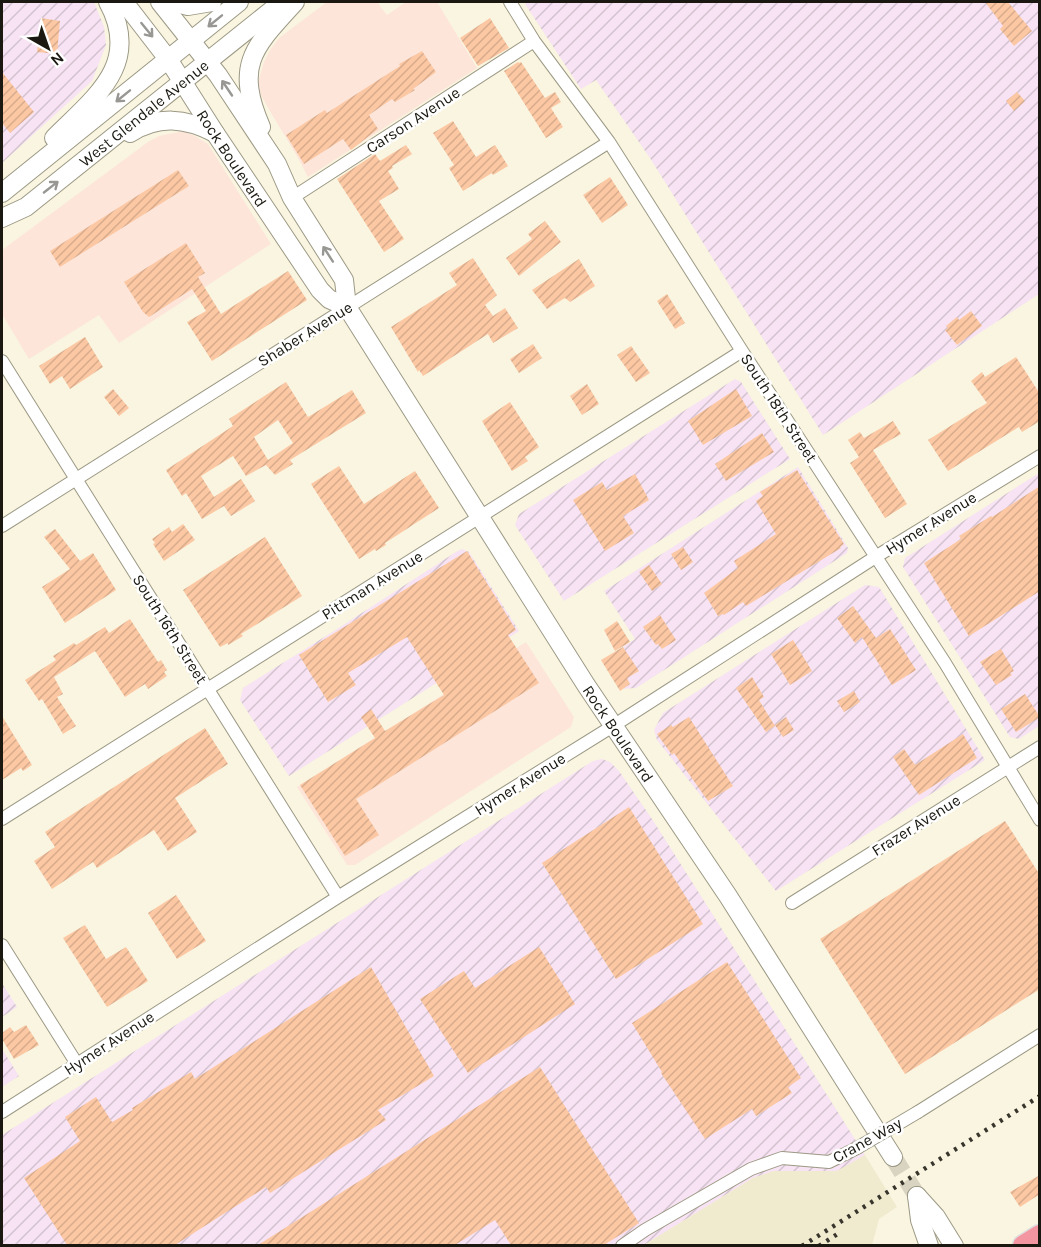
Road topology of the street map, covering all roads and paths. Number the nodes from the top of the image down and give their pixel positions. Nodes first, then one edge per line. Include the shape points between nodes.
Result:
1 (108, 2) edge
2 (124, 2) edge
3 (160, 2) edge
4 (173, 2) edge
5 (212, 2) edge
6 (239, 2) edge
7 (282, 2) edge
8 (295, 2) edge
9 (510, 2) edge
10 (191, 41) junction
11 (534, 41) junction
12 (168, 59) junction
13 (207, 61) junction
14 (183, 81) junction
15 (215, 133) junction
16 (609, 142) junction
17 (87, 159) junction
18 (277, 164) junction
19 (22, 176) junction
20 (2, 193) edge
21 (292, 198) junction
22 (2, 218) edge
23 (347, 307) junction
24 (742, 351) junction
25 (2, 361) edge
26 (1040, 456) edge
27 (75, 479) junction
28 (481, 517) junction
29 (2, 526) edge
30 (877, 556) junction
31 (207, 688) junction
32 (613, 726) junction
33 (1040, 747) edge
34 (1008, 766) junction
35 (2, 819) edge
36 (1040, 820) edge
37 (338, 897) junction
38 (792, 903) dead end
39 (2, 945) edge
40 (1040, 1035) edge
41 (77, 1064) junction
42 (2, 1112) edge
43 (892, 1156) tunnel mouth
44 (1040, 1236) edge
45 (622, 1245) edge
46 (929, 1245) edge
47 (954, 1245) edge
48 (1024, 1245) edge

1 - 19 main road via 120,32 120,52 114,71
2 -> 12 main road, Rock Boulevard
3 - 10 main road, Rock Boulevard
4 - 5 main road via 188,6
6 -> 10 main road, West Glendale Avenue
7 - 13 main road, West Glendale Avenue
8 - 18 main road via 262,39 249,68 249,91 255,113
9 - 11 street, South 18th Street
10 - 12 main road, West Glendale Avenue
10 - 13 main road, Rock Boulevard
11 - 16 street, South 18th Street
11 - 21 street, Carson Avenue
12 - 14 main road, Rock Boulevard
12 -> 19 main road, West Glendale Avenue
13 - 14 main road, West Glendale Avenue
18 -> 13 main road, Rock Boulevard
14 - 15 main road, Rock Boulevard
14 - 17 main road, West Glendale Avenue
15 - 17 main road via 182,120 153,122
15 - 23 main road, Rock Boulevard via 320,290
16 - 23 street, Shaber Avenue
16 - 24 street, South 18th Street
22 -> 17 main road, West Glendale Avenue via 26,207
18 - 21 main road, Rock Boulevard
19 - 20 main road, West Glendale Avenue
23 -> 21 main road, Rock Boulevard via 344,280
23 - 27 street, Shaber Avenue
23 - 28 main road, Rock Boulevard
24 - 28 street, Pittman Avenue
24 - 30 street, South 18th Street
25 - 27 street, South 16th Street
26 - 30 street, Hymer Avenue
27 - 29 street, Shaber Avenue
27 - 31 street, South 16th Street
28 - 31 street, Pittman Avenue
28 - 32 main road, Rock Boulevard
30 - 32 street, Hymer Avenue
30 - 34 street, South 18th Street
31 - 35 street, Pittman Avenue
31 - 37 street, South 16th Street
32 - 37 street, Hymer Avenue
32 - 43 main road, Rock Boulevard via 734,905
33 - 34 street, Frazer Avenue
34 - 36 street, South 18th Street
34 - 38 street, Frazer Avenue
37 - 41 street, Hymer Avenue
39 - 41 street
40 - 45 street, Crane Way, bridge via 857,1148 829,1162 782,1158 751,1169
41 - 42 street, Hymer Avenue
44 - 48 highway
46 - 47 main road via 917,1196

